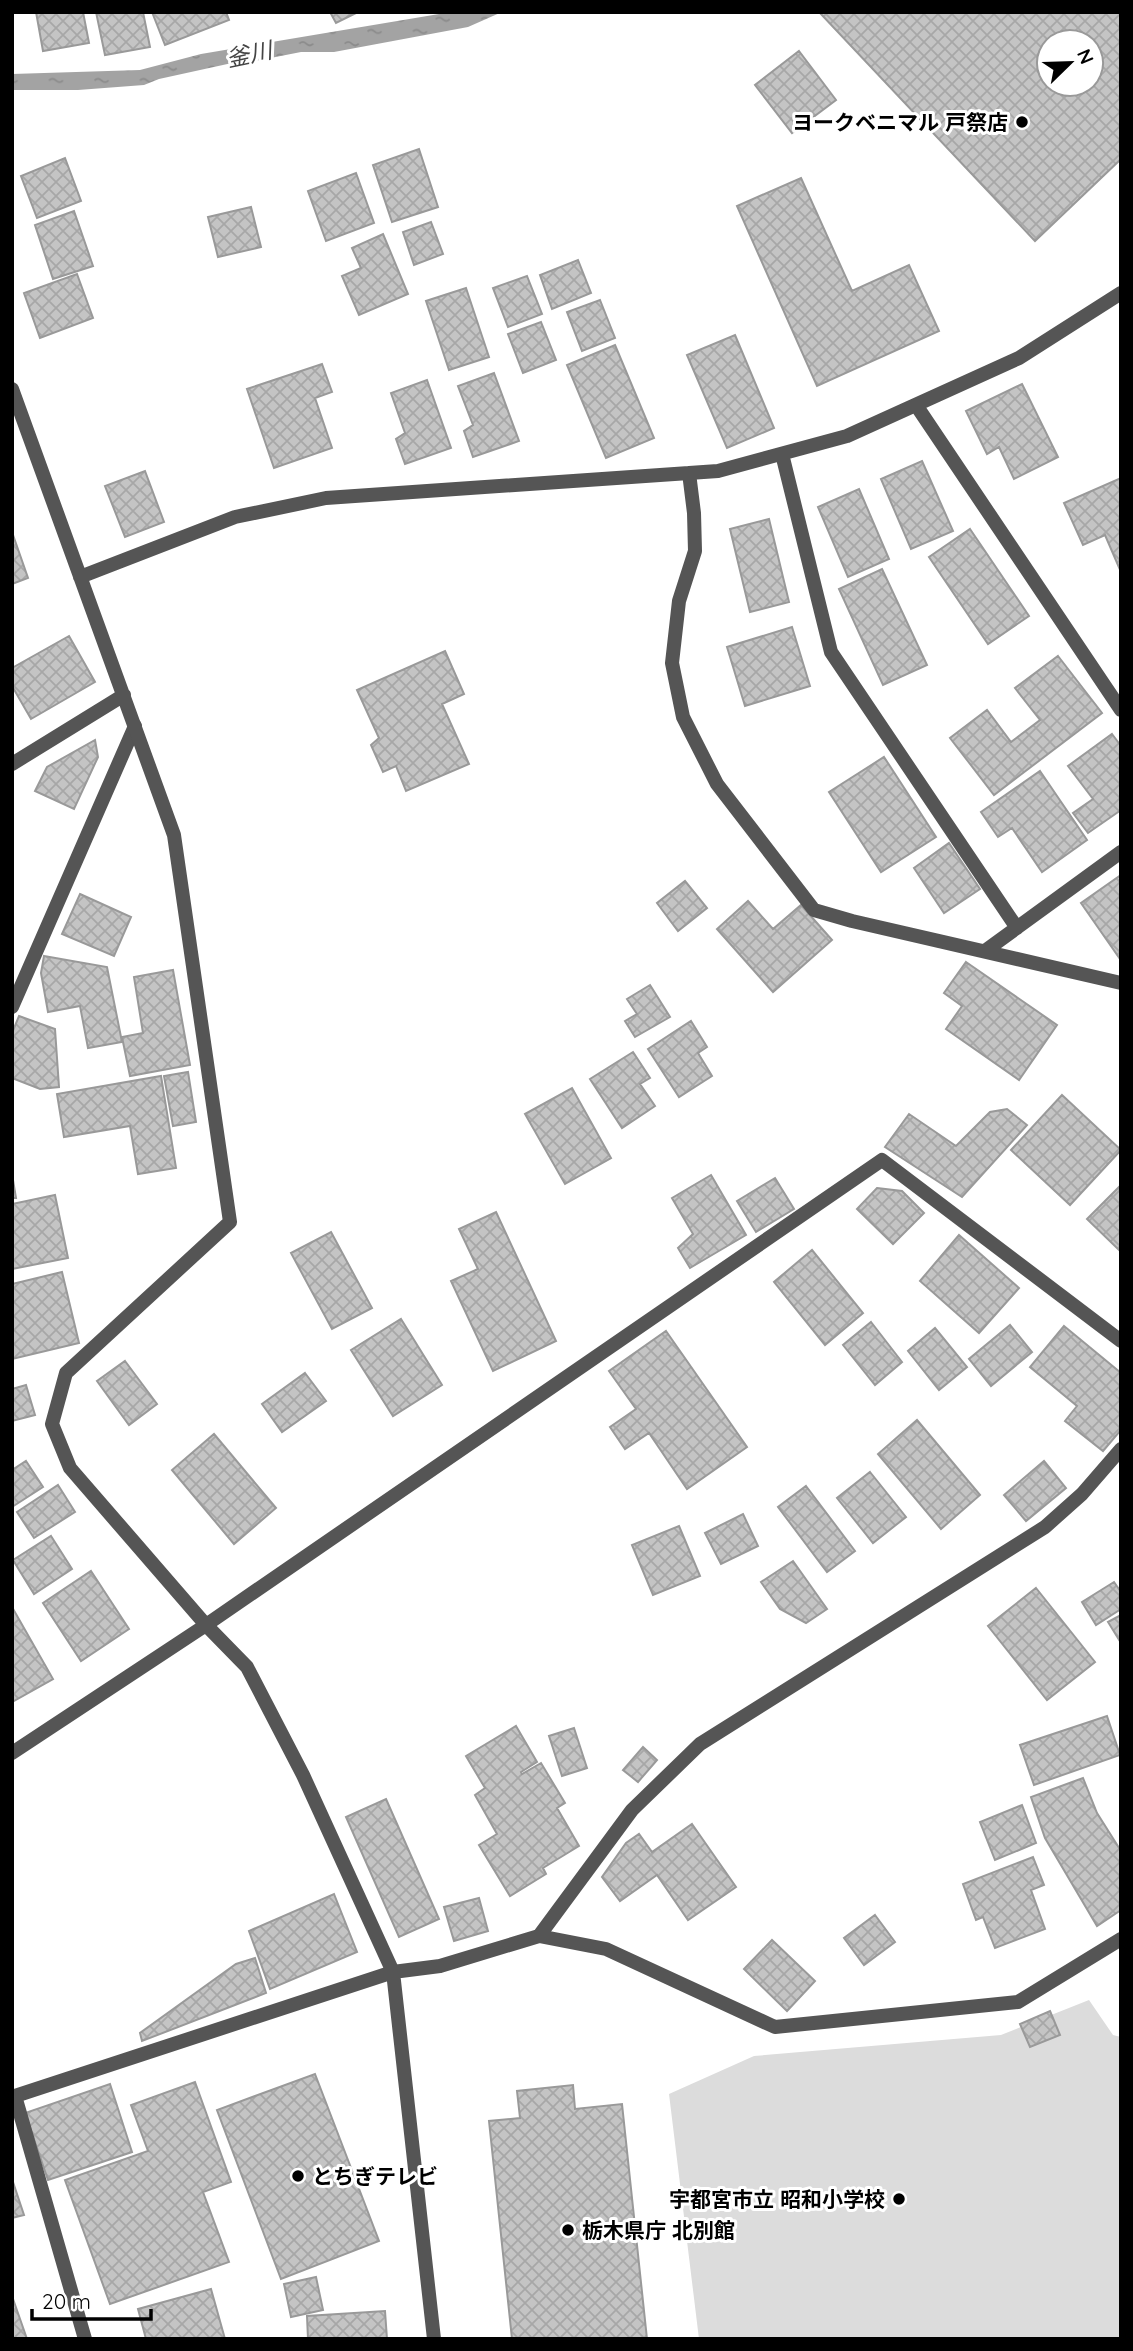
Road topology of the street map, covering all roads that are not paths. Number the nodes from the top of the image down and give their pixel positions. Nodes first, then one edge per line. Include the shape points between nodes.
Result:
1 (1121, 293) edge
2 (13, 393) edge
3 (916, 405) junction
4 (782, 454) junction
5 (688, 472) junction
6 (80, 578) junction
7 (124, 695) junction
8 (1121, 710) edge
9 (135, 726) junction
10 (12, 764) edge
11 (1121, 852) edge
12 (1017, 928) junction
13 (985, 951) junction
14 (1121, 983) edge
15 (12, 1007) edge
16 (1121, 1341) edge
17 (1121, 1449) edge
18 (206, 1625) junction
19 (12, 1753) edge
20 (538, 1936) junction
21 (1121, 1939) edge
22 (393, 1972) junction
23 (14, 2096) edge
24 (85, 2339) edge
25 (434, 2339) edge

1 - 3 street via 1019,358
2 - 6 street
3 - 4 street via 847,436
3 - 8 street
4 - 5 street via 718,471
4 - 12 street via 831,652
5 - 6 street via 326,498 235,517
5 - 13 street via 695,551 679,601 672,663 683,718 716,783 814,910
6 - 7 street
7 - 9 street
7 - 10 street
9 - 15 street
9 - 18 street via 174,835 230,1222 66,1373 51,1424 70,1468
11 - 12 street
12 - 13 street
13 - 14 street
16 - 18 street via 882,1160
17 - 20 street via 1045,1527 700,1744 632,1810
18 - 19 street
18 - 22 street via 247,1667 303,1775
20 - 21 street via 606,1949 775,2026 1018,2002
20 - 22 street via 440,1966
22 - 23 street
22 - 25 street
23 - 24 street

